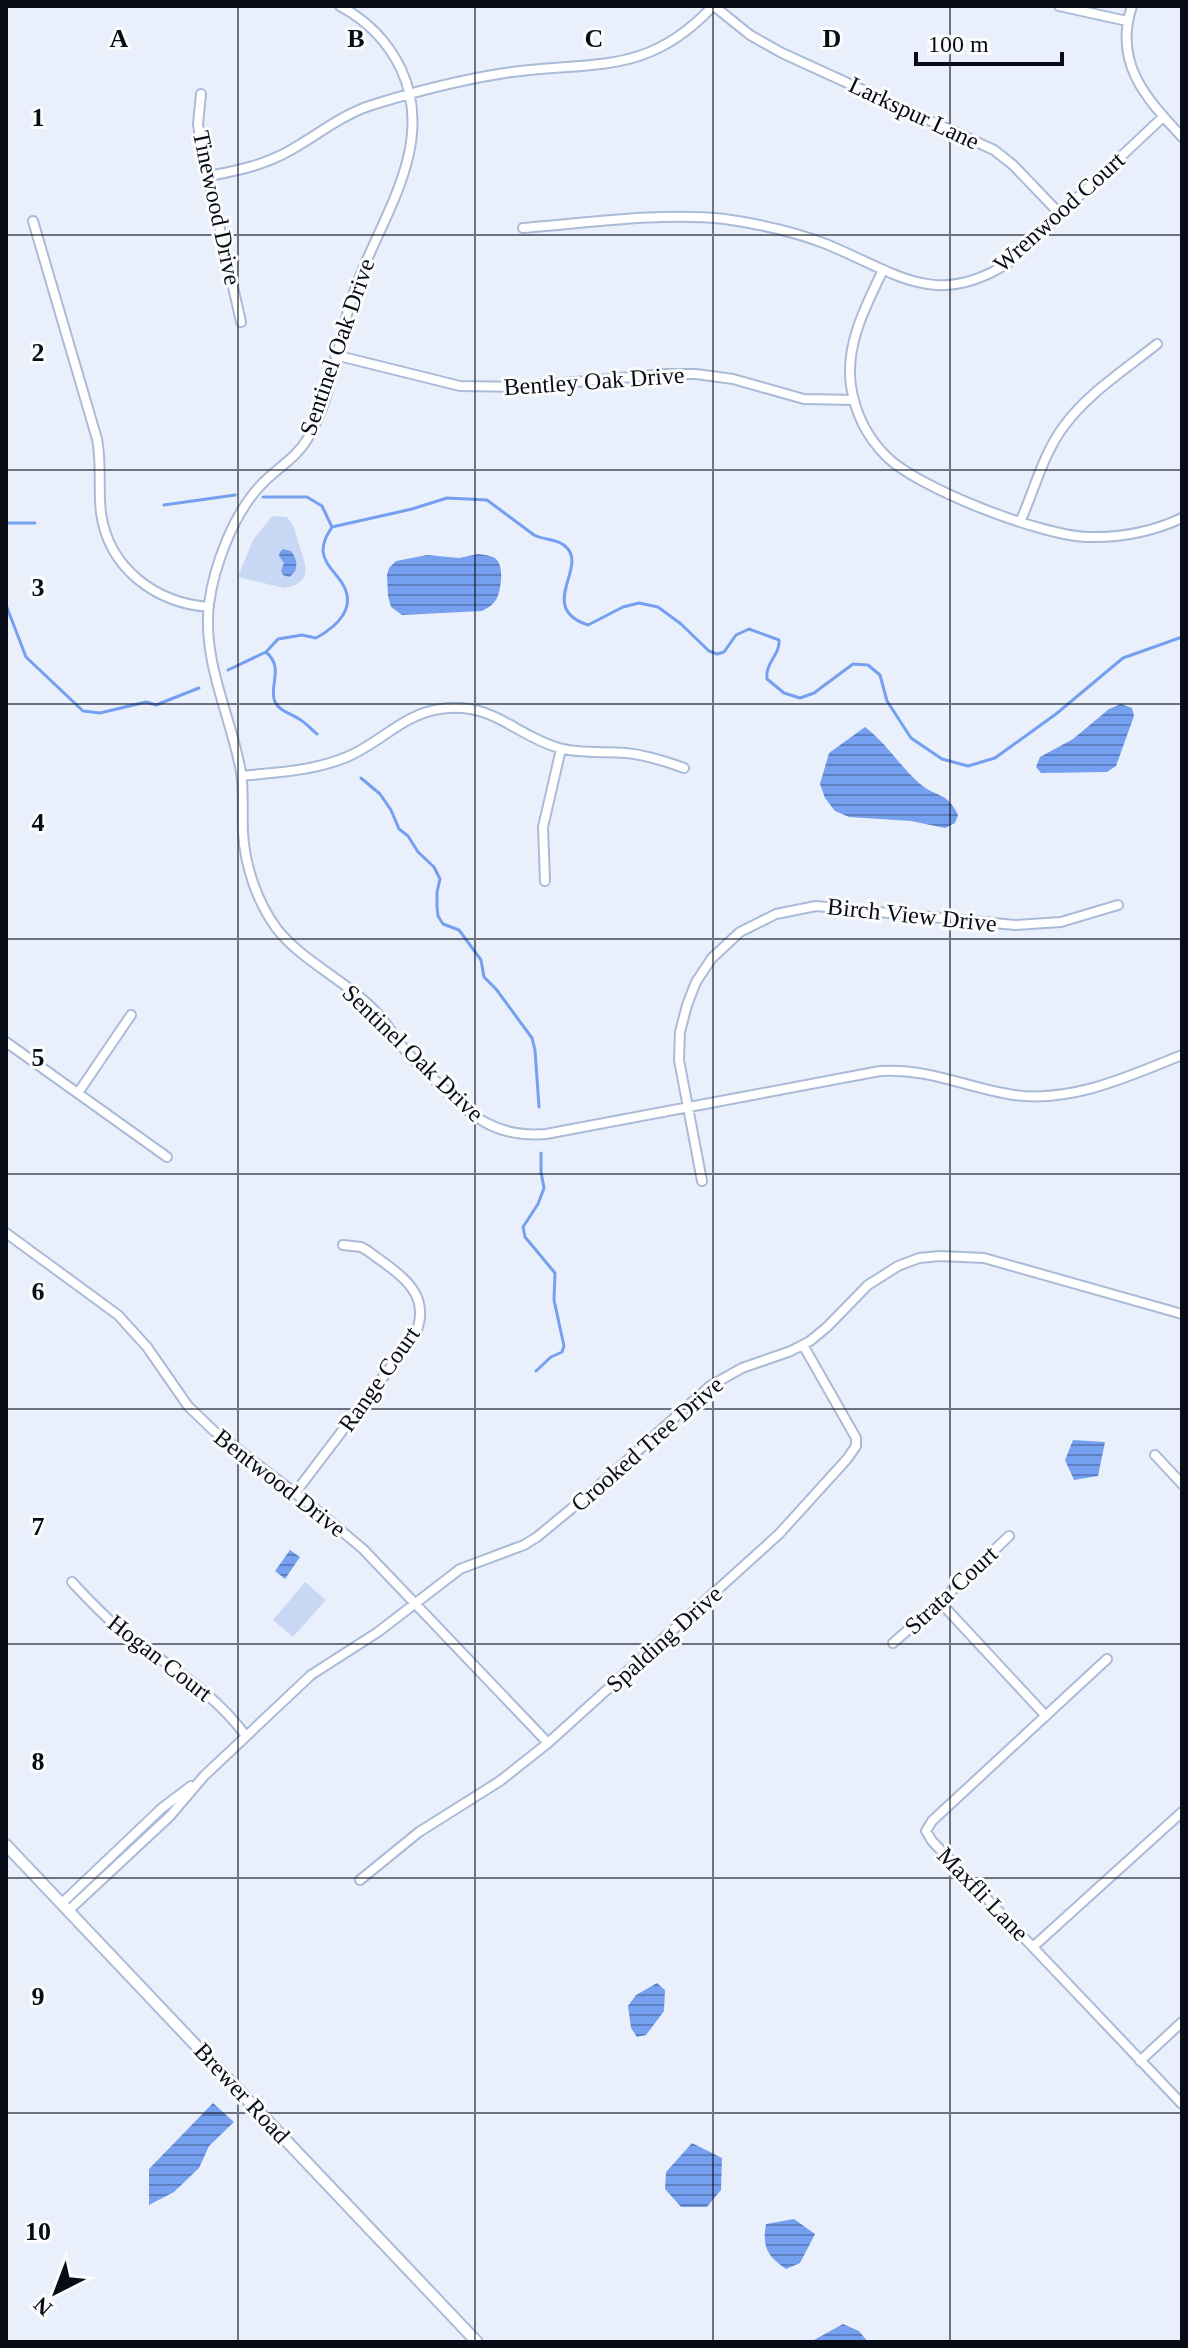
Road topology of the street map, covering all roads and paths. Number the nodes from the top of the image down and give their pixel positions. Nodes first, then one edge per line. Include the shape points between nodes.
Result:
1 (340, 6) edge
2 (713, 6) edge
3 (1059, 6) edge
4 (1132, 6) edge
5 (1127, 21) junction
6 (201, 94) dead end
7 (410, 95) junction
8 (1163, 117) junction
9 (1182, 137) edge
10 (208, 176) junction
11 (1060, 214) junction
12 (33, 221) dead end
13 (523, 228) dead end
14 (883, 270) junction
15 (241, 322) dead end
16 (1157, 344) dead end
17 (335, 355) junction
18 (854, 400) junction
19 (1182, 518) edge
20 (1020, 522) junction
21 (209, 607) junction
22 (561, 749) junction
23 (684, 768) dead end
24 (242, 776) junction
25 (545, 881) dead end
26 (1118, 905) dead end
27 (131, 1015) dead end
28 (6, 1042) edge
29 (1182, 1055) edge
30 (78, 1093) junction
31 (688, 1107) junction
32 (167, 1157) dead end
33 (702, 1181) dead end
34 (6, 1233) edge
35 (343, 1245) dead end
36 (1182, 1314) edge
37 (803, 1345) junction
38 (1155, 1455) dead end
39 (1182, 1484) edge
40 (295, 1493) junction
41 (1009, 1536) dead end
42 (72, 1582) dead end
43 (940, 1602) junction
44 (415, 1603) junction
45 (893, 1643) dead end
46 (1107, 1659) dead end
47 (1045, 1715) junction
48 (246, 1736) junction
49 (548, 1743) junction
50 (1182, 1812) edge
51 (6, 1845) edge
52 (360, 1880) dead end
53 (65, 1908) junction
54 (1034, 1946) junction
55 (1182, 2022) edge
56 (1140, 2061) junction
57 (1182, 2104) edge
58 (477, 2342) edge

1 - 7 street, Sentinel Oak Drive via 384,42
2 - 7 street via 672,42 639,57 501,73
2 - 11 street, Larkspur Lane via 782,53 994,150
3 - 5 street
4 - 5 street
5 - 8 street via 1132,71
6 - 10 street, Tinewood Drive via 198,124
7 - 10 street via 346,115 271,160
7 - 17 street, Sentinel Oak Drive via 413,132 406,168 354,290
8 - 9 street
8 - 11 street, Wrenwood Court
10 - 15 street, Tinewood Drive
11 - 14 street, Wrenwood Court via 1008,263 981,279 929,285
12 - 21 street via 97,439 101,512 111,546 151,590 177,602
13 - 14 street, Wrenwood Court via 683,217 749,222 826,244
14 - 18 street via 854,340
16 - 20 street via 1063,426
17 - 18 street, Bentley Oak Drive via 460,386 696,374 804,399
17 - 21 street, Sentinel Oak Drive via 322,409 306,443 259,487 233,528
18 - 20 street via 867,432 895,465 926,484
19 - 20 street via 1107,537 1063,534
21 - 24 street, Sentinel Oak Drive via 210,649
22 - 23 street via 639,754
22 - 24 street via 501,718 458,707 409,718 333,762
22 - 25 street via 543,827
24 - 31 street, Sentinel Oak Drive via 245,855 269,917 300,952 371,1007 467,1111 500,1130 533,1135
26 - 31 street, Birch View Drive via 1032,925 824,906 764,919 719,950 690,994 679,1046
27 - 30 street
28 - 30 street
29 - 31 street, Sentinel Oak Drive via 1097,1087 1054,1095 1016,1095 897,1070
30 - 32 street
31 - 33 street, Birch View Drive
34 - 40 street, Bentwood Drive via 118,1315 188,1406
35 - 40 street, Range Court via 361,1247 404,1278 417,1297 420,1320 415,1335
36 - 37 street, Crooked Tree Drive via 984,1258 940,1256 912,1260 886,1273
37 - 44 street, Crooked Tree Drive via 710,1386 549,1528 524,1545 460,1569
37 - 49 street, Spalding Drive via 850,1425 856,1446 779,1534
38 - 39 street
40 - 44 street, Bentwood Drive via 363,1549
41 - 43 street, Strata Court
42 - 48 street, Hogan Court via 125,1633 213,1698
43 - 45 street, Strata Court
43 - 47 street
44 - 48 street, Crooked Tree Drive via 311,1675
44 - 49 street, Bentwood Drive
46 - 47 street, Maxfli Lane
47 - 54 street, Maxfli Lane via 926,1831
48 - 53 street, Crooked Tree Drive via 170,1816
49 - 52 street, Spalding Drive via 500,1781 419,1832
50 - 54 street
51 - 53 street, Brewer Road
53 - 58 street, Brewer Road
54 - 56 street, Maxfli Lane
55 - 56 street
56 - 57 street, Maxfli Lane

